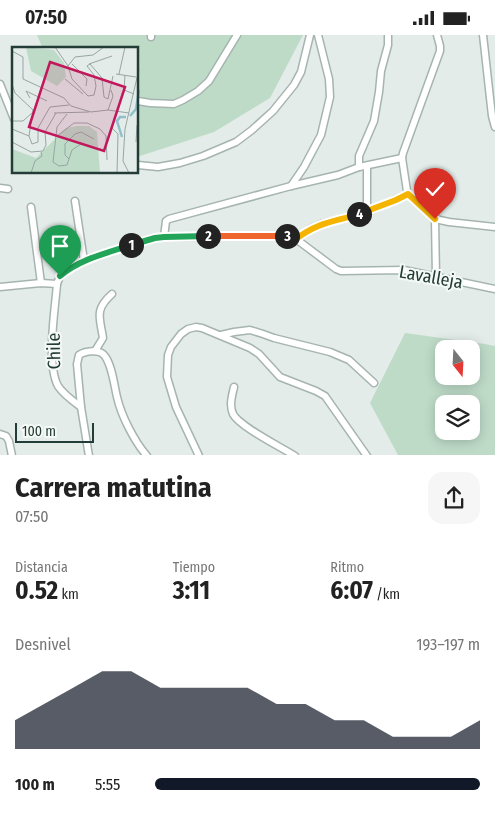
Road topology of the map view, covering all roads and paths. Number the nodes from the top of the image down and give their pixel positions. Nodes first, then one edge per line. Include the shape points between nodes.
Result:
1 (237, 35) edge
2 (310, 35) edge
3 (318, 35) edge
4 (388, 35) edge
5 (437, 35) edge
6 (483, 35) edge
7 (0, 84) edge
8 (139, 101) edge
9 (12, 114) edge
10 (495, 127) edge
11 (402, 158) junction
12 (139, 165) edge
13 (367, 166) junction
14 (359, 167) junction
15 (291, 186) junction
16 (0, 187) edge
17 (8, 189) dead end
18 (408, 194) junction
19 (75, 201) dead end
20 (31, 207) dead end
21 (367, 212) junction
22 (435, 219) junction
23 (495, 227) edge
24 (164, 237) junction
25 (296, 239) junction
26 (84, 261) junction
27 (436, 277) junction
28 (41, 283) junction
29 (57, 284) junction
30 (0, 287) edge
31 (495, 289) edge
32 (112, 294) dead end
33 (221, 335) junction
34 (95, 351) junction
35 (374, 383) dead end
36 (234, 387) dead end
37 (82, 407) junction
38 (3, 435) edge
39 (12, 455) edge
40 (89, 455) edge
41 (147, 455) edge
42 (199, 455) edge
43 (295, 455) edge
44 (367, 455) edge

1 - 8 street via 209,81 198,91 174,104
2 - 12 street via 301,72 294,85 252,130 236,142 203,156 158,167
3 - 15 street via 330,97 321,135
4 - 14 street via 374,121 359,156
5 - 11 street via 440,51
6 - 10 street
7 - 9 street
11 - 13 street
11 - 18 street
13 - 14 street
13 - 21 street
14 - 15 street
15 - 24 street via 169,219
16 - 17 street
18 - 21 street
18 - 22 street
19 - 26 street
20 - 28 street
21 - 25 street via 322,223
22 - 23 street
22 - 27 street
24 - 25 street via 286,236
24 - 26 street
25 - 27 street, Lavalleja via 341,271 396,269
26 - 29 street via 60,276
27 - 31 street, Lavalleja
28 - 29 street
28 - 30 street
29 - 37 street, Chile via 52,352 55,377 66,395
32 - 34 street via 105,300 99,315 103,338
33 - 35 street via 250,330 330,352 348,361
33 - 42 street via 202,328 188,329 168,355 170,389
33 - 44 street via 255,351 280,377 325,397
34 - 37 street via 78,357
34 - 41 street via 106,357 119,404 135,439
36 - 43 street via 231,401 237,419
37 - 40 street
38 - 39 street via 9,441

